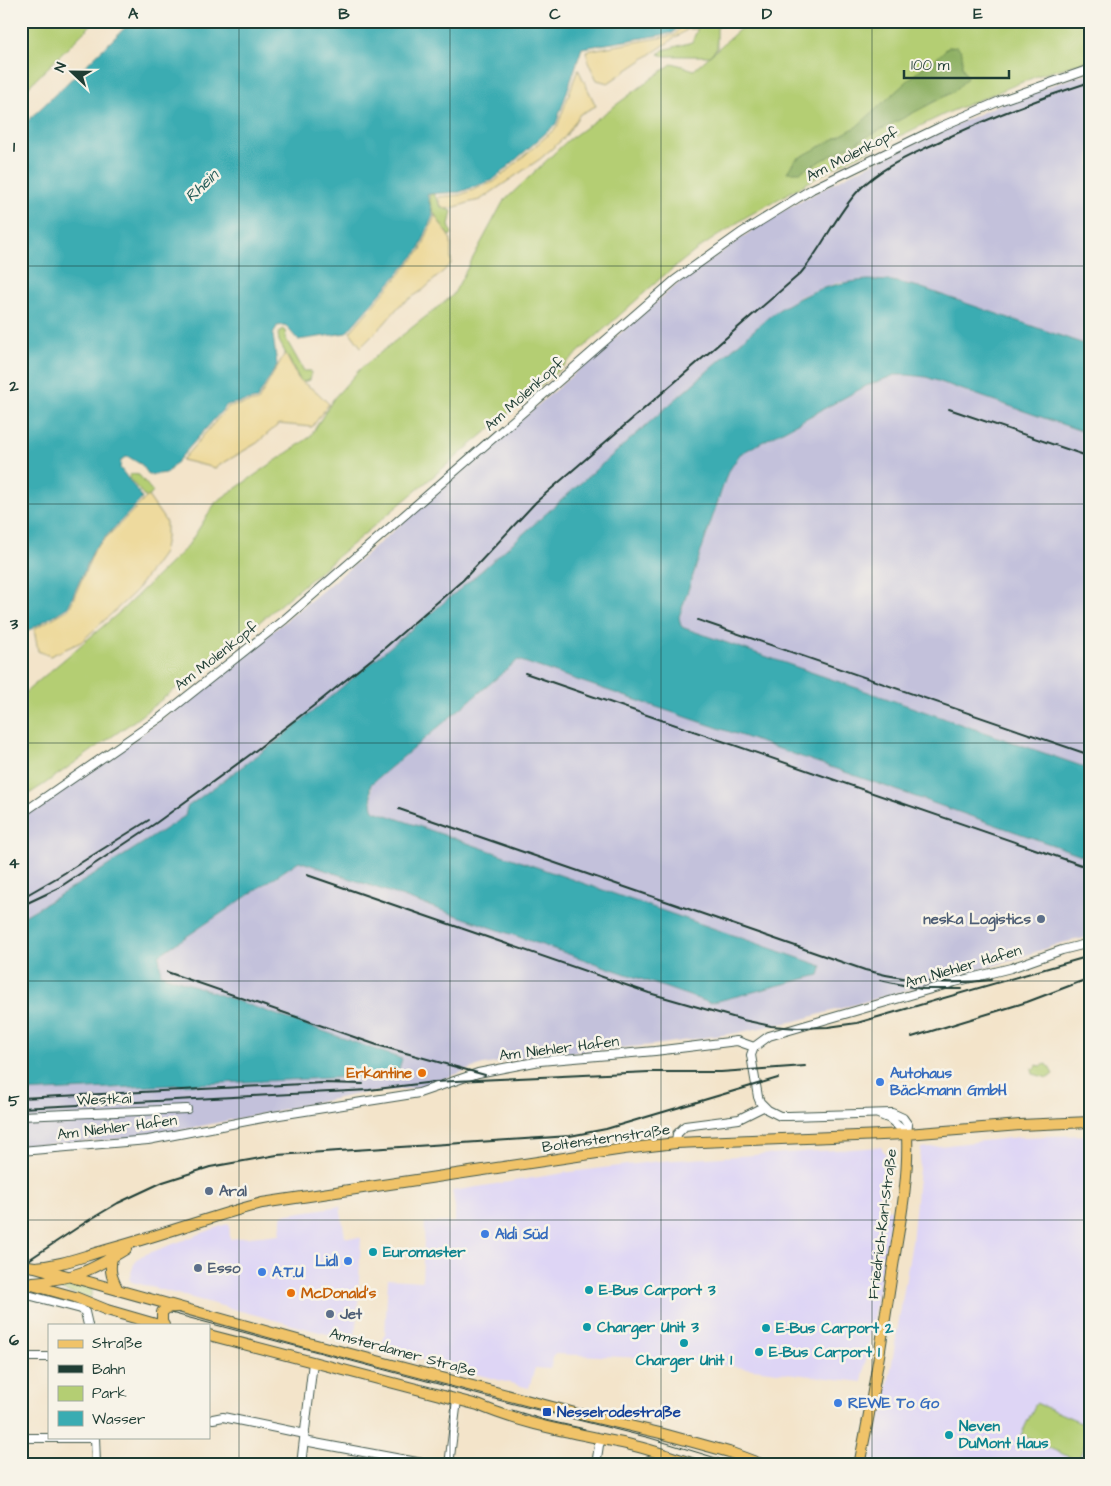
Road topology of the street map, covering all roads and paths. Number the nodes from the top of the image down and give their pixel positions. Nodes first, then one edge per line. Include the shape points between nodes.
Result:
1 (1090, 69) edge
2 (21, 814) edge
3 (1090, 943) edge
4 (754, 1046) junction
5 (764, 1106) junction
6 (187, 1109) dead end
7 (21, 1116) edge
8 (1090, 1122) edge
9 (907, 1134) junction
10 (676, 1143) junction
11 (21, 1151) edge
12 (134, 1243) junction
13 (112, 1258) junction
14 (21, 1260) edge
15 (21, 1265) edge
16 (35, 1267) junction
17 (69, 1276) junction
18 (23, 1282) edge
19 (118, 1290) junction
20 (21, 1297) edge
21 (178, 1307) junction
22 (88, 1324) edge
23 (156, 1324) edge
24 (163, 1324) edge
25 (210, 1336) edge
26 (21, 1357) edge
27 (48, 1357) edge
28 (313, 1362) junction
29 (457, 1400) junction
30 (213, 1419) dead end
31 (21, 1438) edge
32 (95, 1438) edge
33 (304, 1438) junction
34 (602, 1439) junction
35 (729, 1452) junction
36 (96, 1465) edge
37 (222, 1465) edge
38 (242, 1465) edge
39 (301, 1465) edge
40 (433, 1465) edge
41 (449, 1465) edge
42 (596, 1465) edge
43 (698, 1465) edge
44 (703, 1465) edge
45 (764, 1465) edge
46 (859, 1465) edge

1 - 2 street, Am Molenkopf via 1002,100 914,138 812,189 741,233 675,280 285,619 160,718
3 - 4 street, Am Niehler Hafen via 769,1036
4 - 5 street via 752,1064 758,1097
4 - 11 street, Am Niehler Hafen via 737,1041 540,1061 478,1073 419,1093 148,1140
5 - 9 street via 773,1113 789,1116 892,1113 903,1118 908,1125
5 - 10 street via 738,1119 685,1126 676,1134
6 - 7 street, Westkai
8 - 9 main road, Boltensternstraße
9 - 10 main road, Boltensternstraße
9 - 46 main road, Friedrich-Karl-Straße via 901,1216
10 - 12 main road, Boltensternstraße via 262,1203
12 - 13 main road, Boltensternstraße
12 - 16 main road, Boltensternstraße via 57,1265
13 - 17 main road, Boltensternstraße via 86,1272
13 - 19 main road via 110,1268
14 - 16 street
15 - 16 main road
16 - 17 main road, Amsterdamer Straße
17 - 18 main road, Boltensternstraße
17 - 19 main road, Amsterdamer Straße
18 - 23 main road
19 - 21 main road, Amsterdamer Straße
20 - 22 street via 28,1295 81,1309 86,1312
21 - 24 main road via 166,1308 162,1312
21 - 35 main road, Amsterdamer Straße
25 - 28 main road
26 - 27 street
28 - 29 main road
28 - 33 street
29 - 34 main road via 500,1415
29 - 41 street
30 - 33 street via 223,1417
31 - 32 street
32 - 36 street
33 - 39 street
33 - 40 street
34 - 42 street
34 - 43 main road
35 - 44 main road via 704,1451 700,1456
35 - 45 main road, Amsterdamer Straße
37 - 38 street via 228,1462

